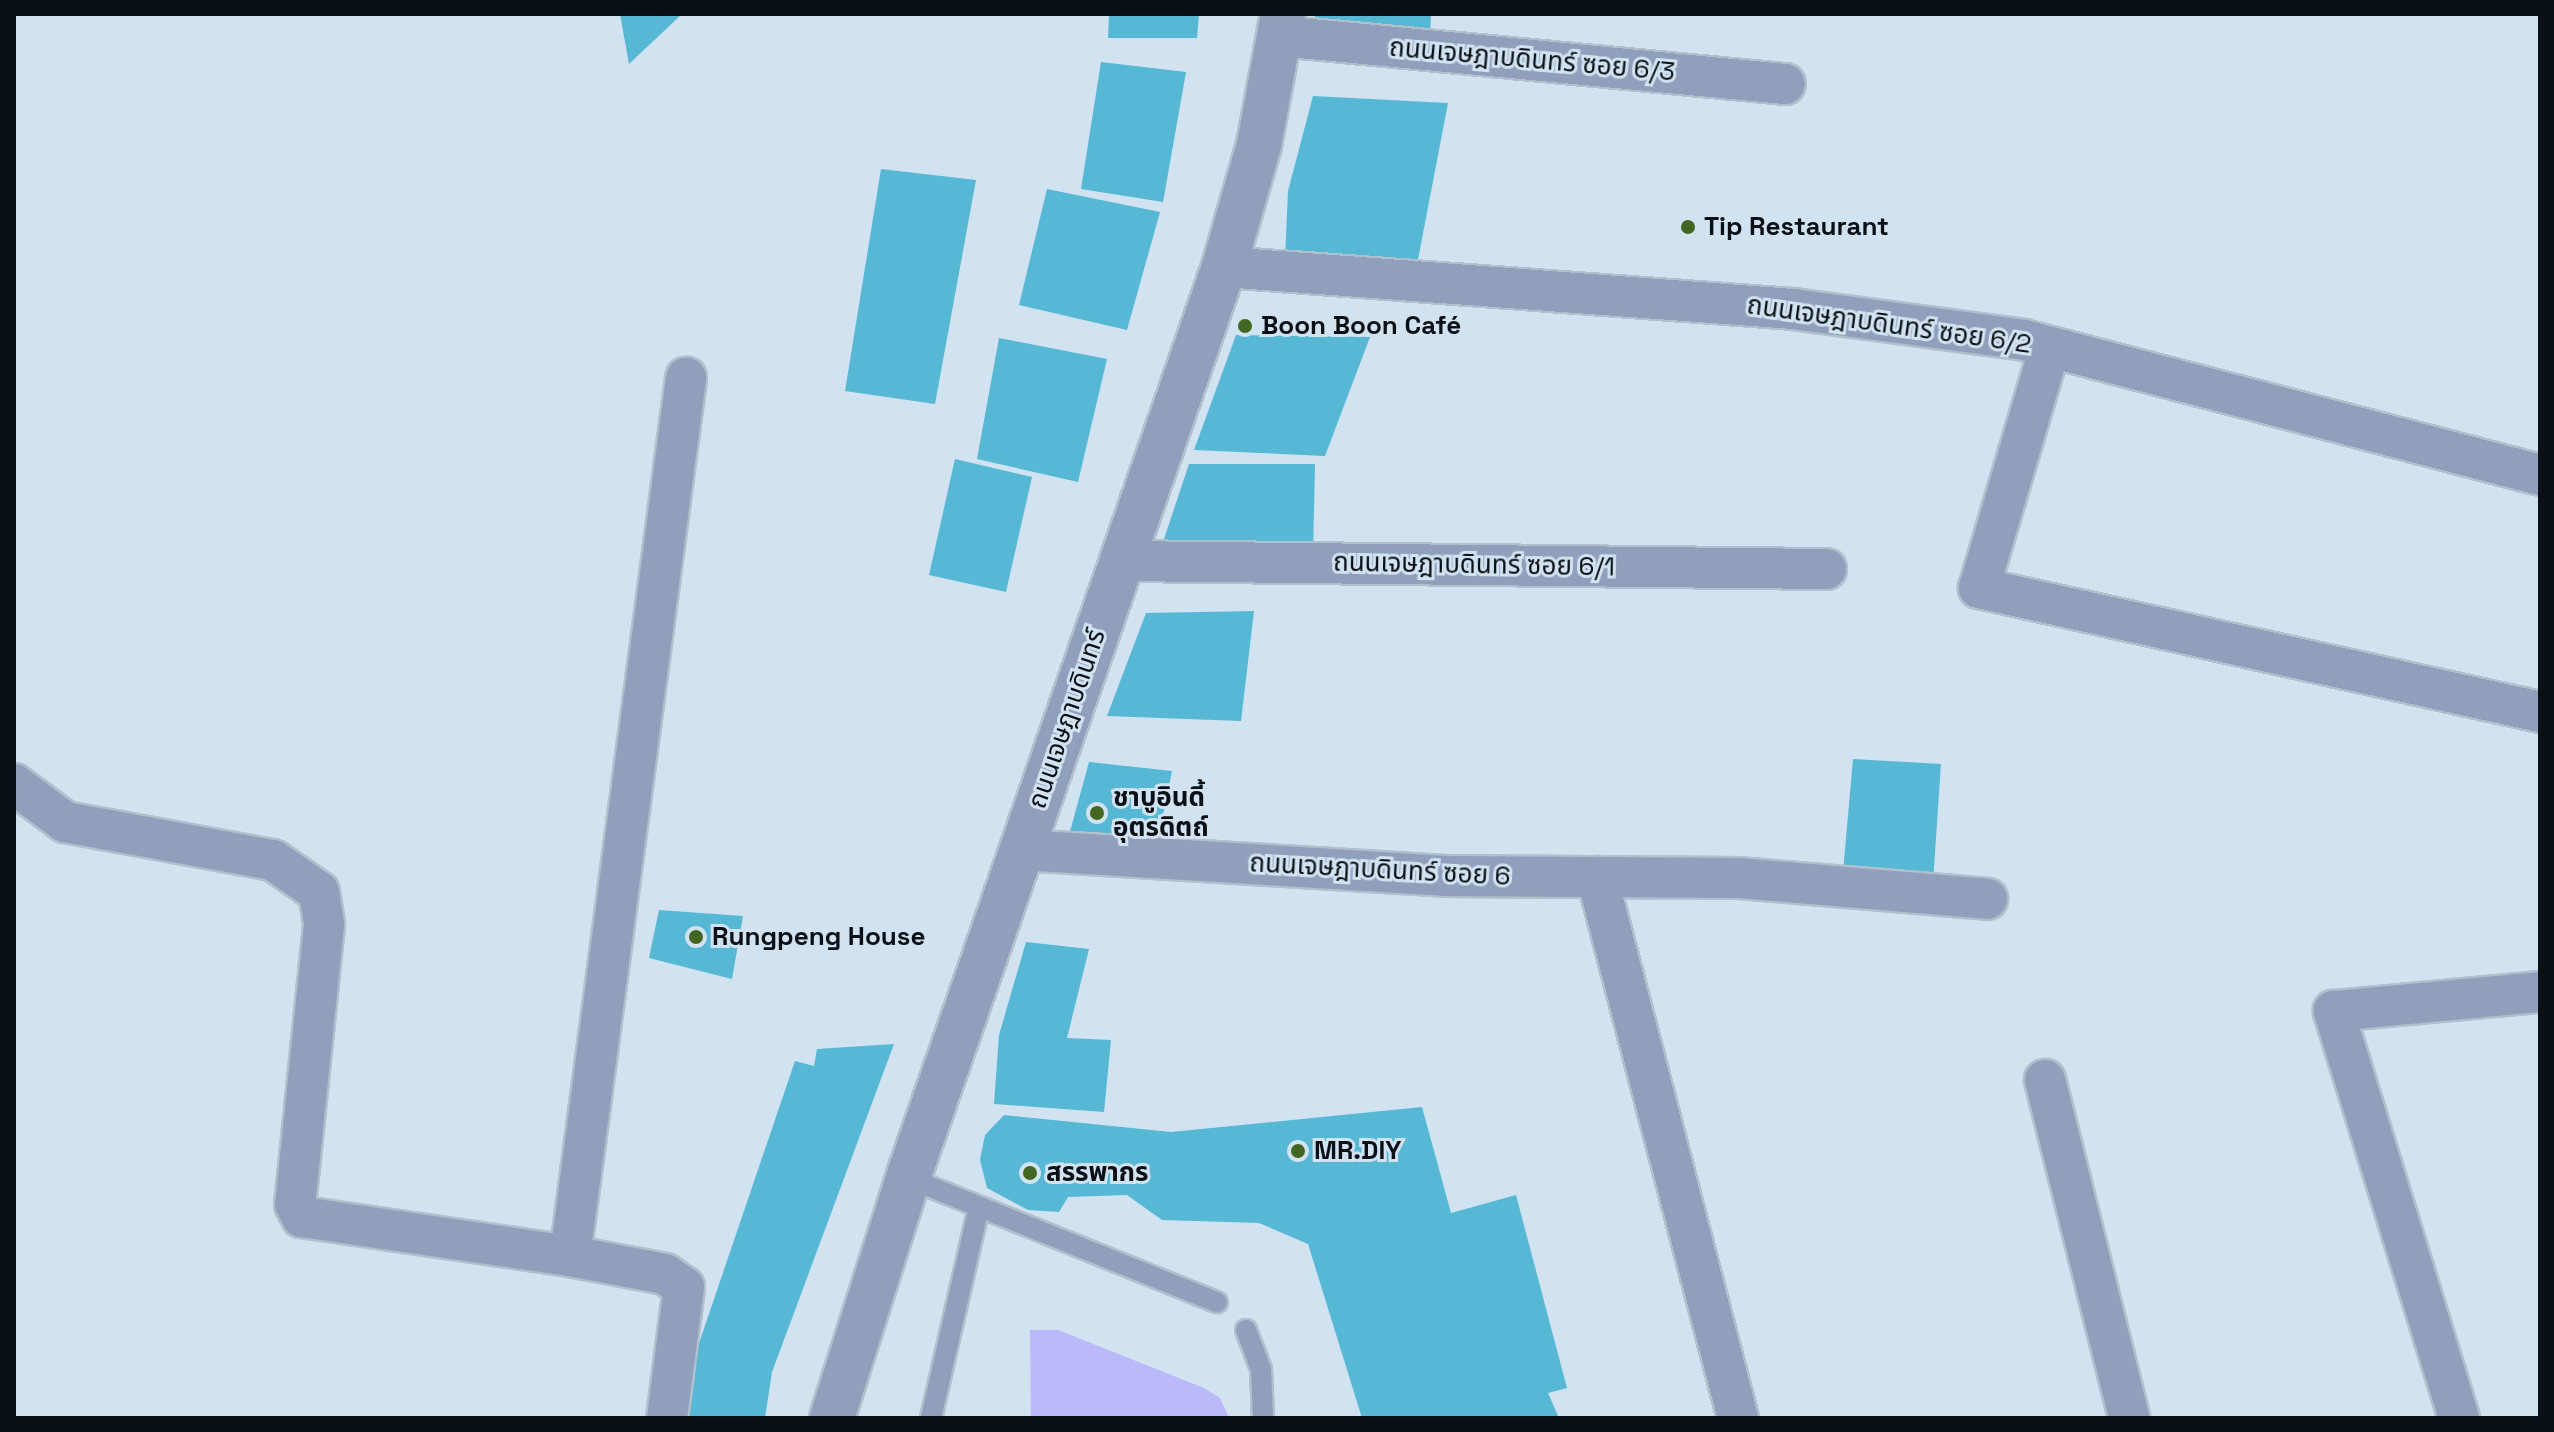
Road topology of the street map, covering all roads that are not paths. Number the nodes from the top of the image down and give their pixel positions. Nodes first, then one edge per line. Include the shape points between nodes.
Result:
1 (1281, 25) edge
2 (1785, 84) dead end
3 (1224, 267) junction
4 (2050, 347) junction
5 (686, 378) dead end
6 (2540, 475) edge
7 (1121, 561) junction
8 (1826, 569) dead end
9 (2540, 712) edge
10 (14, 784) edge
11 (1022, 850) junction
12 (1597, 877) junction
13 (1987, 899) dead end
14 (2540, 992) edge
15 (2045, 1080) dead end
16 (908, 1178) junction
17 (979, 1207) junction
18 (570, 1256) junction
19 (1217, 1302) dead end
20 (1246, 1330) dead end
21 (667, 1418) edge
22 (832, 1418) edge
23 (931, 1418) edge
24 (1263, 1418) edge
25 (1738, 1418) edge
26 (2129, 1418) edge
27 (2459, 1418) edge

1 - 2 street, ถนนเจษฎาบดินทร์ ซอย 6/3
1 - 3 street, ถนนเจษฎาบดินทร์ via 1259,145
3 - 4 street, ถนนเจษฎาบดินทร์ ซอย 6/2 via 1793,309
3 - 7 street, ถนนเจษฎาบดินทร์
4 - 6 street, ถนนเจษฎาบดินทร์ ซอย 6/2
4 - 9 street via 1979,588
5 - 18 street
7 - 8 street, ถนนเจษฎาบดินทร์ ซอย 6/1
7 - 11 street, ถนนเจษฎาบดินทร์
10 - 18 street via 65,822 273,860 319,892 324,925 295,1204 302,1217
11 - 12 street, ถนนเจษฎาบดินทร์ ซอย 6 via 1445,876
11 - 16 street, ถนนเจษฎาบดินทร์
12 - 13 street, ถนนเจษฎาบดินทร์ ซอย 6 via 1739,878
12 - 25 street
14 - 27 street via 2334,1011
15 - 26 street
16 - 17 lane
16 - 22 street, ถนนเจษฎาบดินทร์
17 - 19 lane
17 - 23 lane
18 - 21 street via 665,1274 684,1287
20 - 24 lane via 1261,1369

